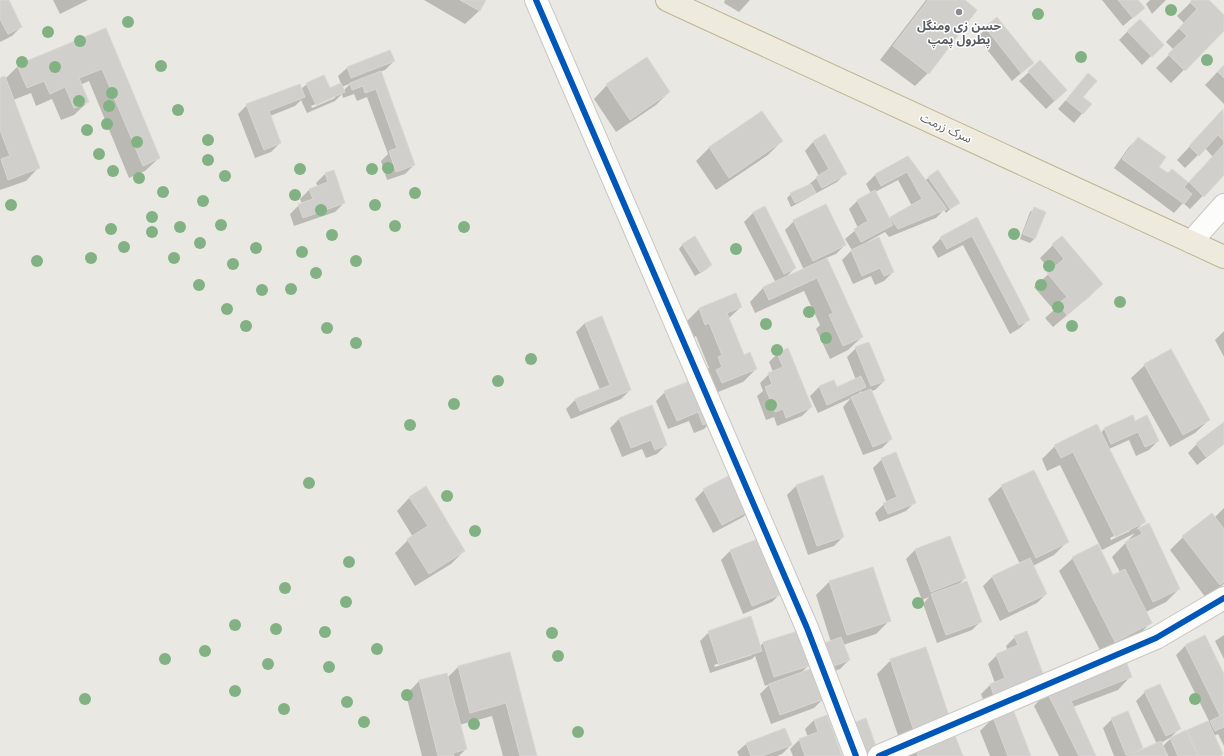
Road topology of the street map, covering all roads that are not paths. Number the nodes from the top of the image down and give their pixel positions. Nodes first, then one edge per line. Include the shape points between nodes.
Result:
1 (536, 0) edge
2 (667, 0) edge
3 (1224, 205) edge
4 (1191, 242) junction
5 (1224, 257) edge
6 (1224, 598) edge
7 (856, 756) edge
8 (879, 756) edge

1 - 7 street via 807,628
2 - 4 highway, سرک زرمت
3 - 4 street
4 - 5 highway, سرک زرمت
6 - 8 street via 1156,638

